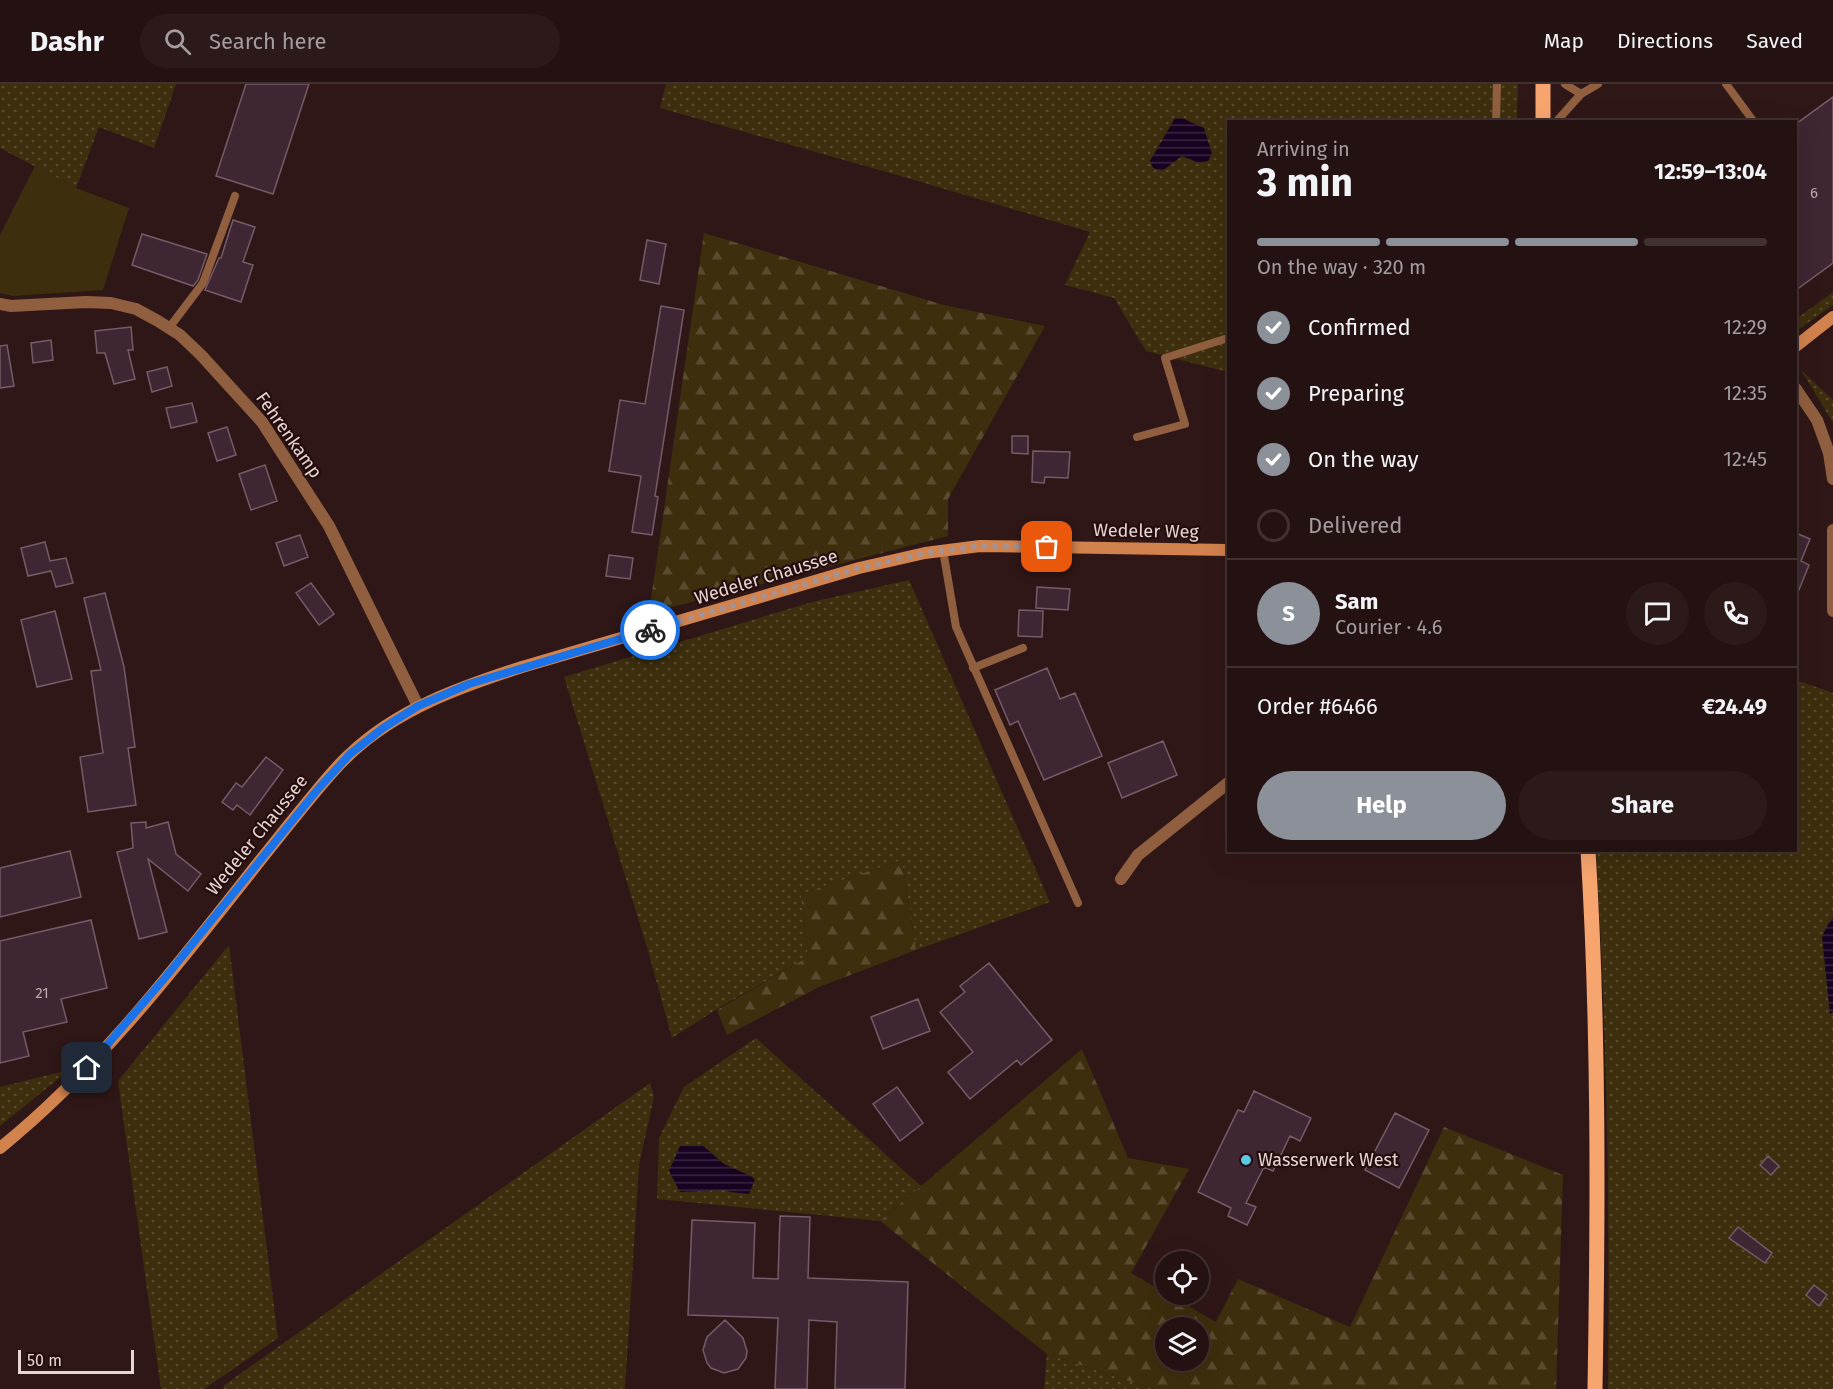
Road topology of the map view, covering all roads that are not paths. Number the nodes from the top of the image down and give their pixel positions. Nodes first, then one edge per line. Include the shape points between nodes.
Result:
1 (1497, 84) edge
2 (1543, 84) edge
3 (1565, 84) edge
4 (1598, 84) edge
5 (1726, 84) edge
6 (1581, 94) junction
7 (1496, 120) edge
8 (1543, 120) edge
9 (1558, 120) edge
10 (1753, 120) edge
11 (235, 196) dead end
12 (0, 304) edge
13 (1833, 317) edge
14 (169, 328) junction
15 (1227, 338) edge
16 (1797, 344) edge
17 (1797, 390) edge
18 (1137, 437) dead end
19 (1833, 479) edge
20 (1833, 530) edge
21 (943, 550) junction
22 (1227, 550) edge
23 (920, 554) joint
24 (1833, 611) edge
25 (1023, 648) dead end
26 (973, 668) junction
27 (418, 706) junction
28 (1227, 784) edge
29 (1588, 852) edge
30 (1121, 879) dead end
31 (1078, 903) dead end
32 (0, 1148) edge
33 (1595, 1389) edge

1 - 7 lane
2 - 8 main road
3 - 6 lane
4 - 6 lane
5 - 10 lane
6 - 9 lane
11 - 14 lane via 203,283
12 - 14 street, Fehrenkamp via 111,303 136,309
13 - 16 main road
14 - 27 street, Fehrenkamp via 201,355 262,422 329,526
15 - 18 lane via 1165,358 1185,424
17 - 19 street via 1817,420
20 - 24 street
21 - 22 main road, Wedeler Weg via 980,546
21 - 23 main road, Wedeler Weg
21 - 26 lane via 956,627
23 - 27 main road, Wedeler Chaussee via 859,568 522,667
25 - 26 lane
26 - 31 lane
27 - 32 main road, Wedeler Chaussee via 350,754 113,1040 36,1119
28 - 30 street via 1138,855
29 - 33 main road via 1598,1254

